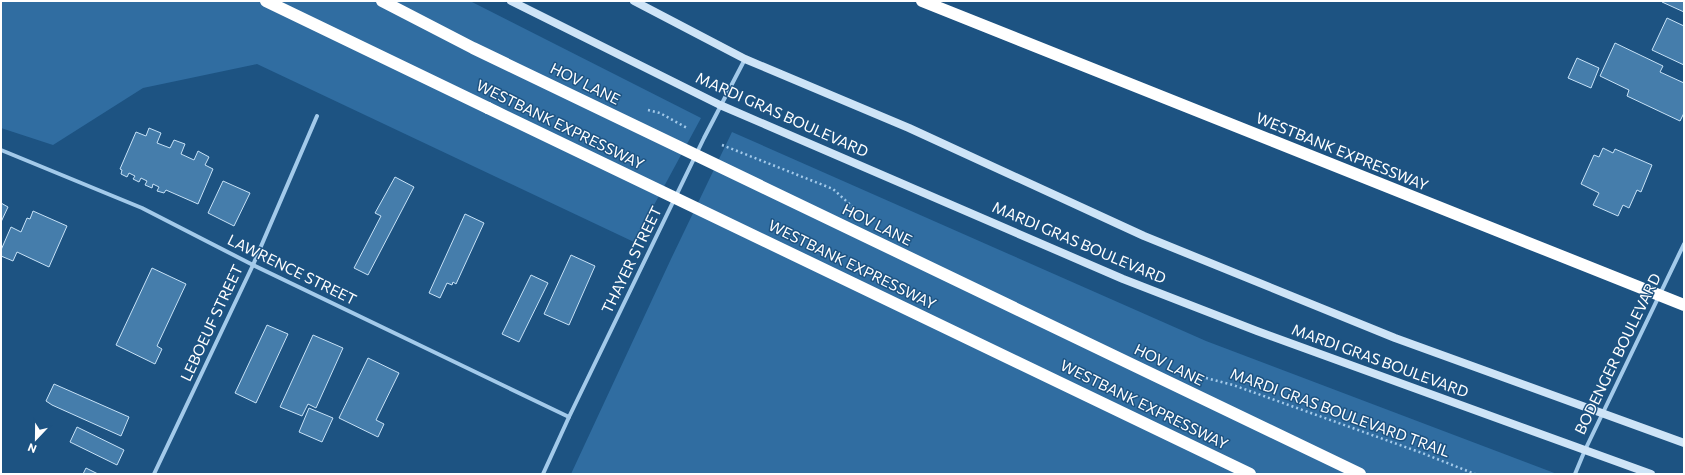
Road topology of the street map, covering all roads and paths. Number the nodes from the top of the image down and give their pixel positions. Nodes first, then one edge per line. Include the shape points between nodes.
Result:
1 (266, 1) edge
2 (382, 1) edge
3 (512, 1) edge
4 (634, 1) edge
5 (922, 1) edge
6 (745, 59) junction
7 (720, 105) junction
8 (317, 116) dead end
9 (704, 138) junction
10 (1, 150) edge
11 (856, 210) dead end
12 (1684, 244) edge
13 (253, 265) junction
14 (1684, 305) edge
15 (1205, 378) dead end
16 (1602, 414) junction
17 (569, 417) junction
18 (1684, 443) edge
19 (1585, 450) junction
20 (154, 474) edge
21 (543, 474) edge
22 (1250, 474) edge
23 (1360, 474) edge
24 (1475, 474) edge
25 (1575, 474) edge
26 (1651, 474) edge

1 - 22 highway, WESTBANK EXPRESSWAY, bridge
2 - 23 highway, HOV LANE, bridge via 473,48
3 - 7 street, MARDI GRAS BOULEVARD
4 - 6 street, MARDI GRAS BOULEVARD
5 - 14 highway, WESTBANK EXPRESSWAY, bridge
6 - 7 street, THAYER STREET
6 - 16 street, MARDI GRAS BOULEVARD via 909,128 1144,236 1395,338
7 - 9 street, THAYER STREET
7 - 19 street, MARDI GRAS BOULEVARD via 1130,282
8 - 13 street, LEBOEUF STREET
9 - 11 path via 833,189
9 - 17 street, THAYER STREET
10 - 13 street, LAWRENCE STREET via 142,208
12 - 16 street, BODENGER BOULEVARD
13 - 17 street, LAWRENCE STREET
13 - 20 street, LEBOEUF STREET
15 - 24 path, MARDI GRAS BOULEVARD TRAIL via 1240,388
16 - 18 street, MARDI GRAS BOULEVARD
16 - 19 street, BODENGER BOULEVARD
17 - 21 street, THAYER STREET
19 - 25 street, BODENGER BOULEVARD
19 - 26 street, MARDI GRAS BOULEVARD

